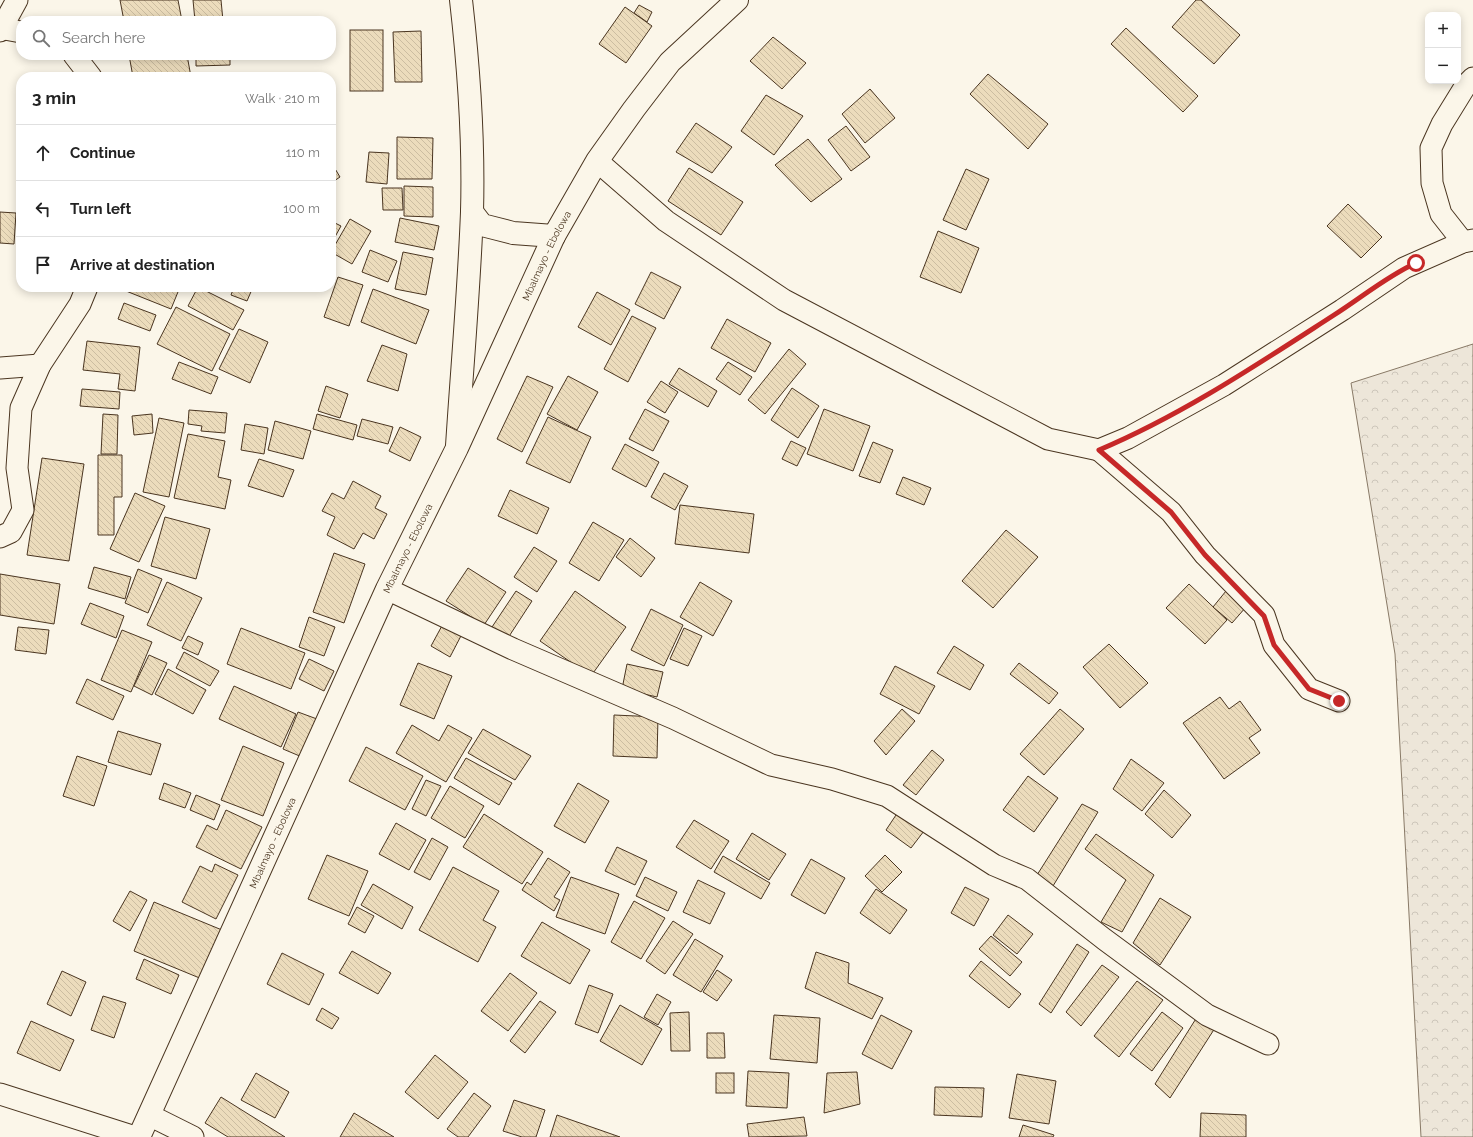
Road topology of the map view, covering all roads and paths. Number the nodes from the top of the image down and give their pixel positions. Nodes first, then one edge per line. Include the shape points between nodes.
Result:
1 (17, 0) edge
2 (462, 0) edge
3 (737, 0) edge
4 (6, 30) edge
5 (78, 60) edge
6 (87, 72) edge
7 (1473, 78) edge
8 (597, 161) junction
9 (472, 212) junction
10 (554, 236) junction
11 (1468, 241) edge
12 (85, 292) edge
13 (40, 365) junction
14 (0, 368) edge
15 (457, 448) junction
16 (1099, 450) junction
17 (0, 537) edge
18 (387, 589) junction
19 (1339, 701) dead end
20 (1268, 1044) dead end
21 (0, 1094) edge
22 (149, 1115) junction
23 (135, 1137) edge
24 (139, 1137) edge
25 (193, 1137) edge

1 - 4 street
2 - 9 main road via 472,128
3 - 8 main road, Mbalmayo - Ebolowa via 670,62
5 - 6 street
7 - 11 street via 1442,124 1431,148 1432,183 1441,214
8 - 10 main road, Mbalmayo - Ebolowa
8 - 16 street via 666,222 784,300 1048,439
9 - 10 main road via 482,225 513,233
9 - 15 main road
10 - 15 main road, Mbalmayo - Ebolowa
11 - 16 street via 1404,268 1224,385 1128,438
12 - 13 street via 80,304
13 - 14 street
13 - 17 street via 21,408 17,468 23,510 11,532
15 - 18 main road, Mbalmayo - Ebolowa
16 - 19 street via 1171,512 1205,555 1264,616 1274,645 1309,689
18 - 20 street via 513,649 673,718 771,765 832,779 887,796 994,865 1027,879 1207,1015
18 - 22 main road, Mbalmayo - Ebolowa
21 - 23 street
22 - 24 main road, Mbalmayo - Ebolowa
22 - 25 street

